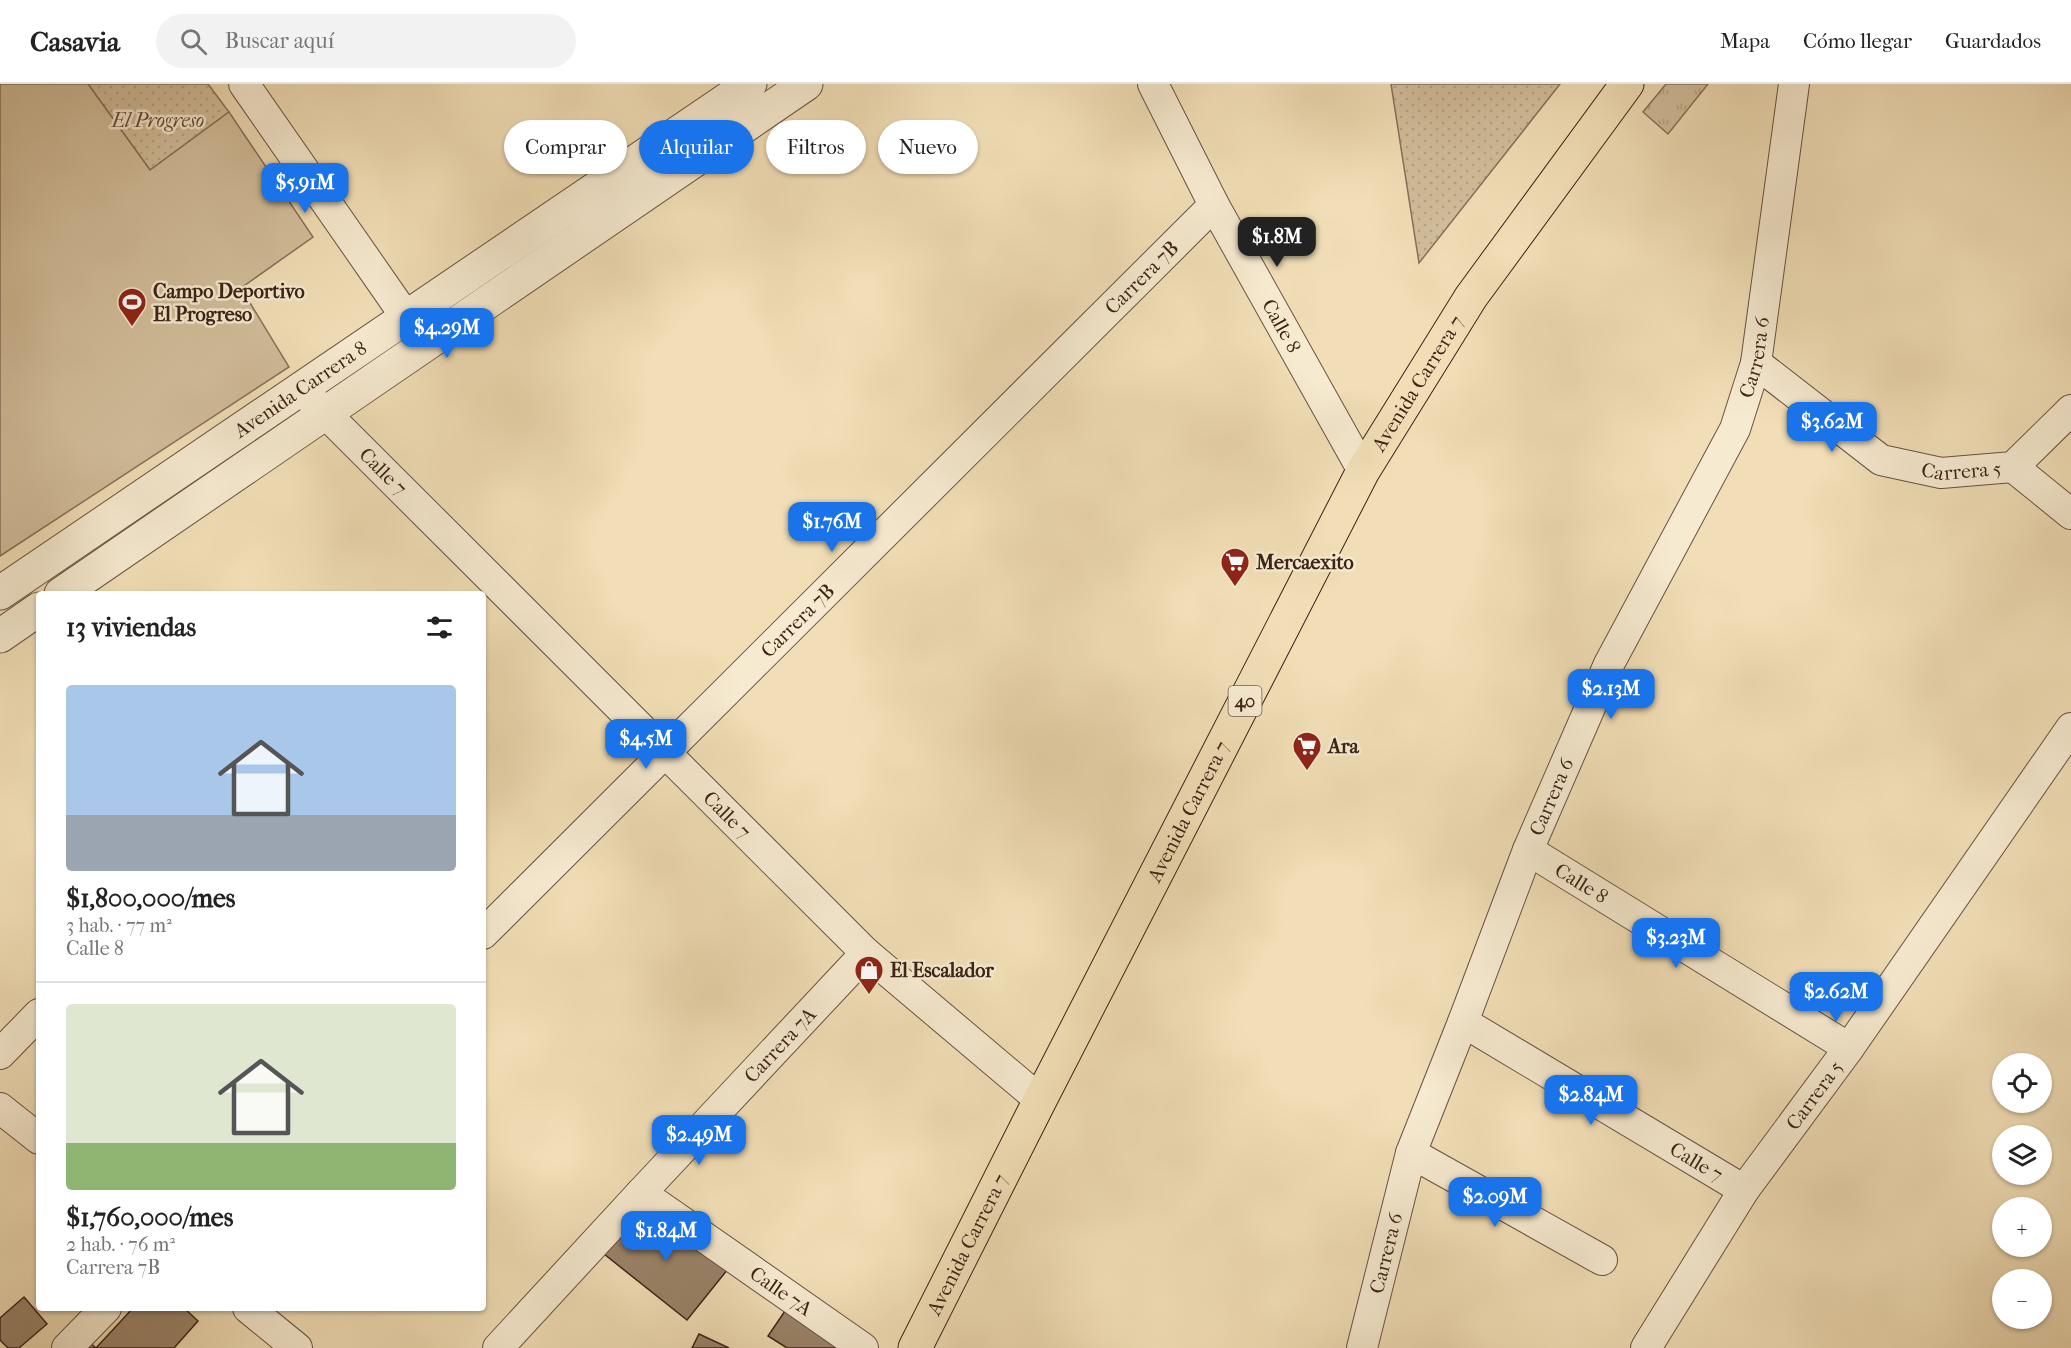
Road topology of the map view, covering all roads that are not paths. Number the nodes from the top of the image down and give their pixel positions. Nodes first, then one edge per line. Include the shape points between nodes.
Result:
1 (244, 84) edge
2 (750, 84) edge
3 (806, 84) edge
4 (1153, 84) edge
5 (1627, 84) edge
6 (1794, 84) edge
7 (1214, 205) junction
8 (406, 317) junction
9 (1756, 363) junction
10 (301, 388) junction
11 (2071, 410) edge
12 (324, 412) junction
13 (2013, 467) junction
14 (1363, 471) junction
15 (2071, 514) edge
16 (65, 591) edge
17 (0, 593) edge
18 (36, 611) edge
19 (0, 636) edge
20 (2071, 728) edge
21 (665, 755) junction
22 (1528, 850) junction
23 (486, 931) edge
24 (866, 953) junction
25 (36, 1017) edge
26 (1463, 1022) junction
27 (1849, 1048) junction
28 (0, 1054) edge
29 (1040, 1100) junction
30 (0, 1107) edge
31 (36, 1137) edge
32 (1410, 1153) junction
33 (1744, 1190) junction
34 (640, 1193) junction
35 (1602, 1260) dead end
36 (103, 1311) edge
37 (252, 1311) edge
38 (67, 1348) edge
39 (297, 1348) edge
40 (498, 1348) edge
41 (864, 1348) edge
42 (915, 1348) edge
43 (1362, 1348) edge
44 (1646, 1348) edge

1 - 8 street
2 - 8 street, Avenida Carrera 8
3 - 12 street, Avenida Carrera 8
4 - 7 street, Calle 8
5 - 14 main road, Avenida Carrera 7 / 40 via 1471,297
6 - 9 street, Carrera 6
7 - 14 street, Calle 8
7 - 21 street, Carrera 7B
8 - 10 street, Avenida Carrera 8
9 - 13 street, Carrera 5 via 1881,460 1941,473
9 - 22 street, Carrera 6 via 1735,429 1609,664
10 - 12 street, Calle 7
10 - 17 street, Avenida Carrera 8
11 - 13 street, Carrera 5
12 - 16 street, Avenida Carrera 8
12 - 21 street, Calle 7
13 - 15 street
14 - 29 main road, Avenida Carrera 7 / 40
18 - 19 street
20 - 27 street, Carrera 5
21 - 23 street, Carrera 7B
21 - 24 street, Calle 7
22 - 26 street, Carrera 6
22 - 27 street, Calle 8
24 - 29 street, Calle 7
24 - 34 street, Carrera 7A
25 - 28 street
26 - 32 street, Carrera 6
26 - 33 street, Calle 7
27 - 33 street, Carrera 5
29 - 42 main road, Avenida Carrera 7 / 40
30 - 31 street
32 - 35 street
32 - 43 street, Carrera 6
33 - 44 street, Carrera 5
34 - 40 street, Carrera 7A
34 - 41 street, Calle 7A
36 - 38 street
37 - 39 street

